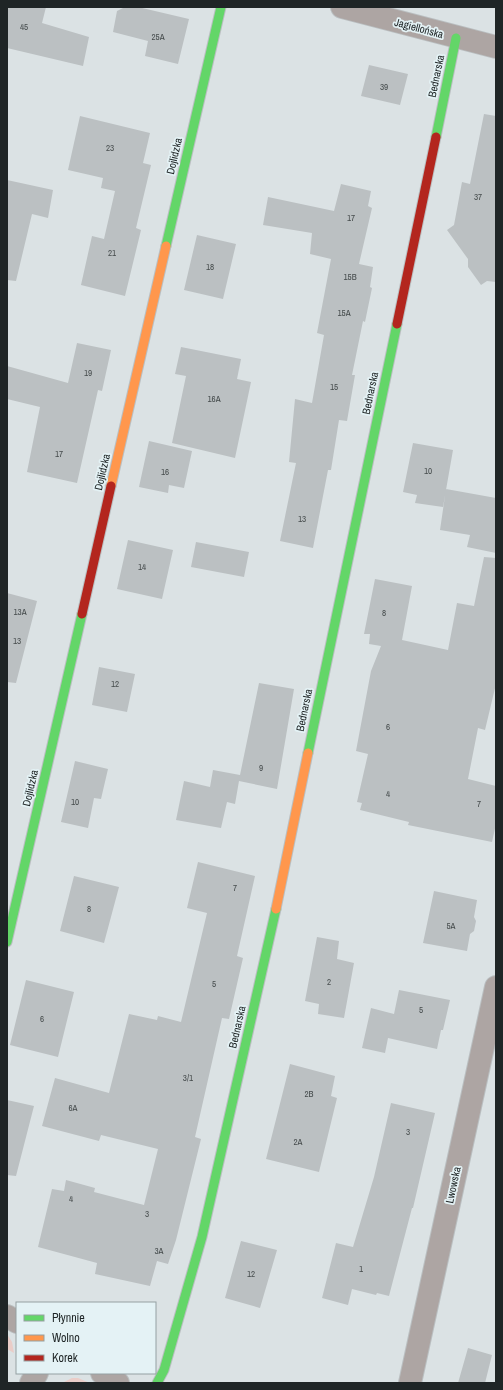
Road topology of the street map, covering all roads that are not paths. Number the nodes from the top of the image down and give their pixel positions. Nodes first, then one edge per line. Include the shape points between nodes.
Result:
1 (221, 7) edge
2 (342, 7) edge
3 (456, 38) junction
4 (496, 48) edge
5 (7, 942) edge
6 (496, 987) edge
7 (7, 1316) edge
8 (16, 1321) edge
9 (36, 1374) edge
10 (104, 1374) edge
11 (31, 1383) edge
12 (118, 1383) edge
13 (157, 1383) edge
14 (410, 1383) edge

1 - 5 street, Dojlidzka
2 - 3 street, Jagiellońska
3 - 4 street, Jagiellońska
3 - 13 street, Bednarska via 273,920 202,1237 164,1370
6 - 14 street, Lwowska
7 - 8 street
9 - 11 street
10 - 12 street

